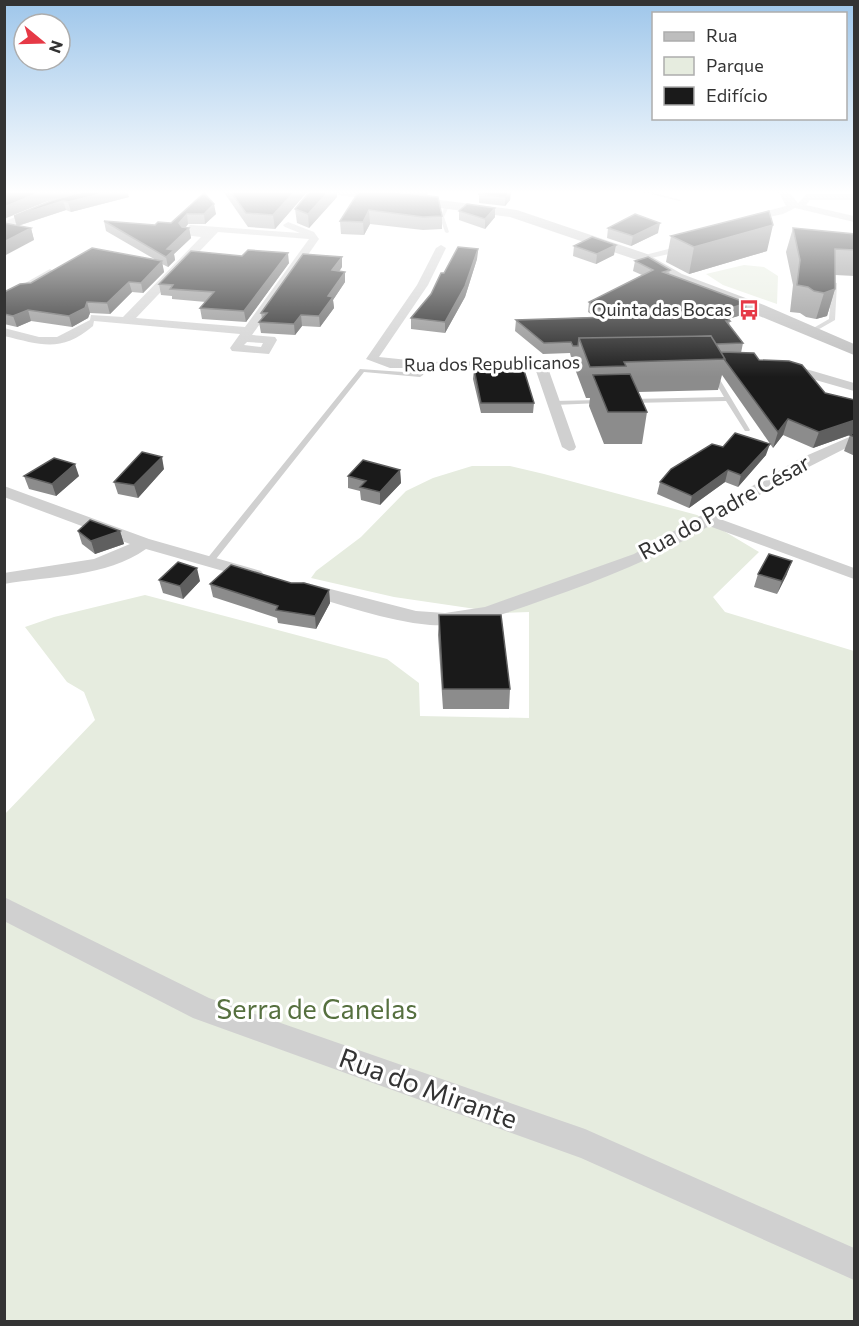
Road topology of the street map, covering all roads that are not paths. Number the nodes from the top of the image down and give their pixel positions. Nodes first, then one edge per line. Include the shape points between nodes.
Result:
1 (192, 253) edge
2 (304, 253) edge
3 (438, 253) edge
4 (630, 253) edge
5 (661, 253) edge
6 (642, 257) junction
7 (50, 272) edge
8 (834, 283) edge
9 (4, 300) edge
10 (131, 316) junction
11 (812, 331) junction
12 (4, 332) edge
13 (855, 350) edge
14 (617, 362) edge
15 (768, 363) edge
16 (540, 364) junction
17 (711, 364) edge
18 (424, 366) junction
19 (855, 387) edge
20 (728, 399) junction
21 (621, 401) edge
22 (610, 402) edge
23 (554, 403) junction
24 (747, 430) dead end
25 (855, 439) edge
26 (569, 447) dead end
27 (4, 491) edge
28 (708, 520) junction
29 (143, 543) junction
30 (209, 562) junction
31 (855, 574) edge
32 (4, 579) edge
33 (4, 908) edge
34 (855, 1264) edge

1 - 10 street
2 - 10 street via 246,335
3 - 18 street, Rua dos Republicanos via 422,285 372,355 379,363
4 - 6 main road
5 - 6 street
6 - 11 main road via 677,277
7 - 9 street
8 - 11 lane via 832,320
10 - 12 street via 92,320 63,342
11 - 13 main road
14 - 16 street, Rua dos Republicanos
15 - 19 street
16 - 18 street, Rua dos Republicanos
16 - 23 street
17 - 20 lane
18 - 30 lane via 420,375 362,369
20 - 21 lane
20 - 24 lane
22 - 23 lane
23 - 26 street
25 - 28 street, Rua do Padre César via 773,478
27 - 29 street, Rua do Padre César
28 - 30 street, Rua do Padre César via 599,574 493,611 461,617 432,619 399,614
28 - 31 street
29 - 30 street, Rua do Padre César
29 - 32 street via 133,552 106,561
33 - 34 street, Rua do Mirante via 203,1009 585,1144

